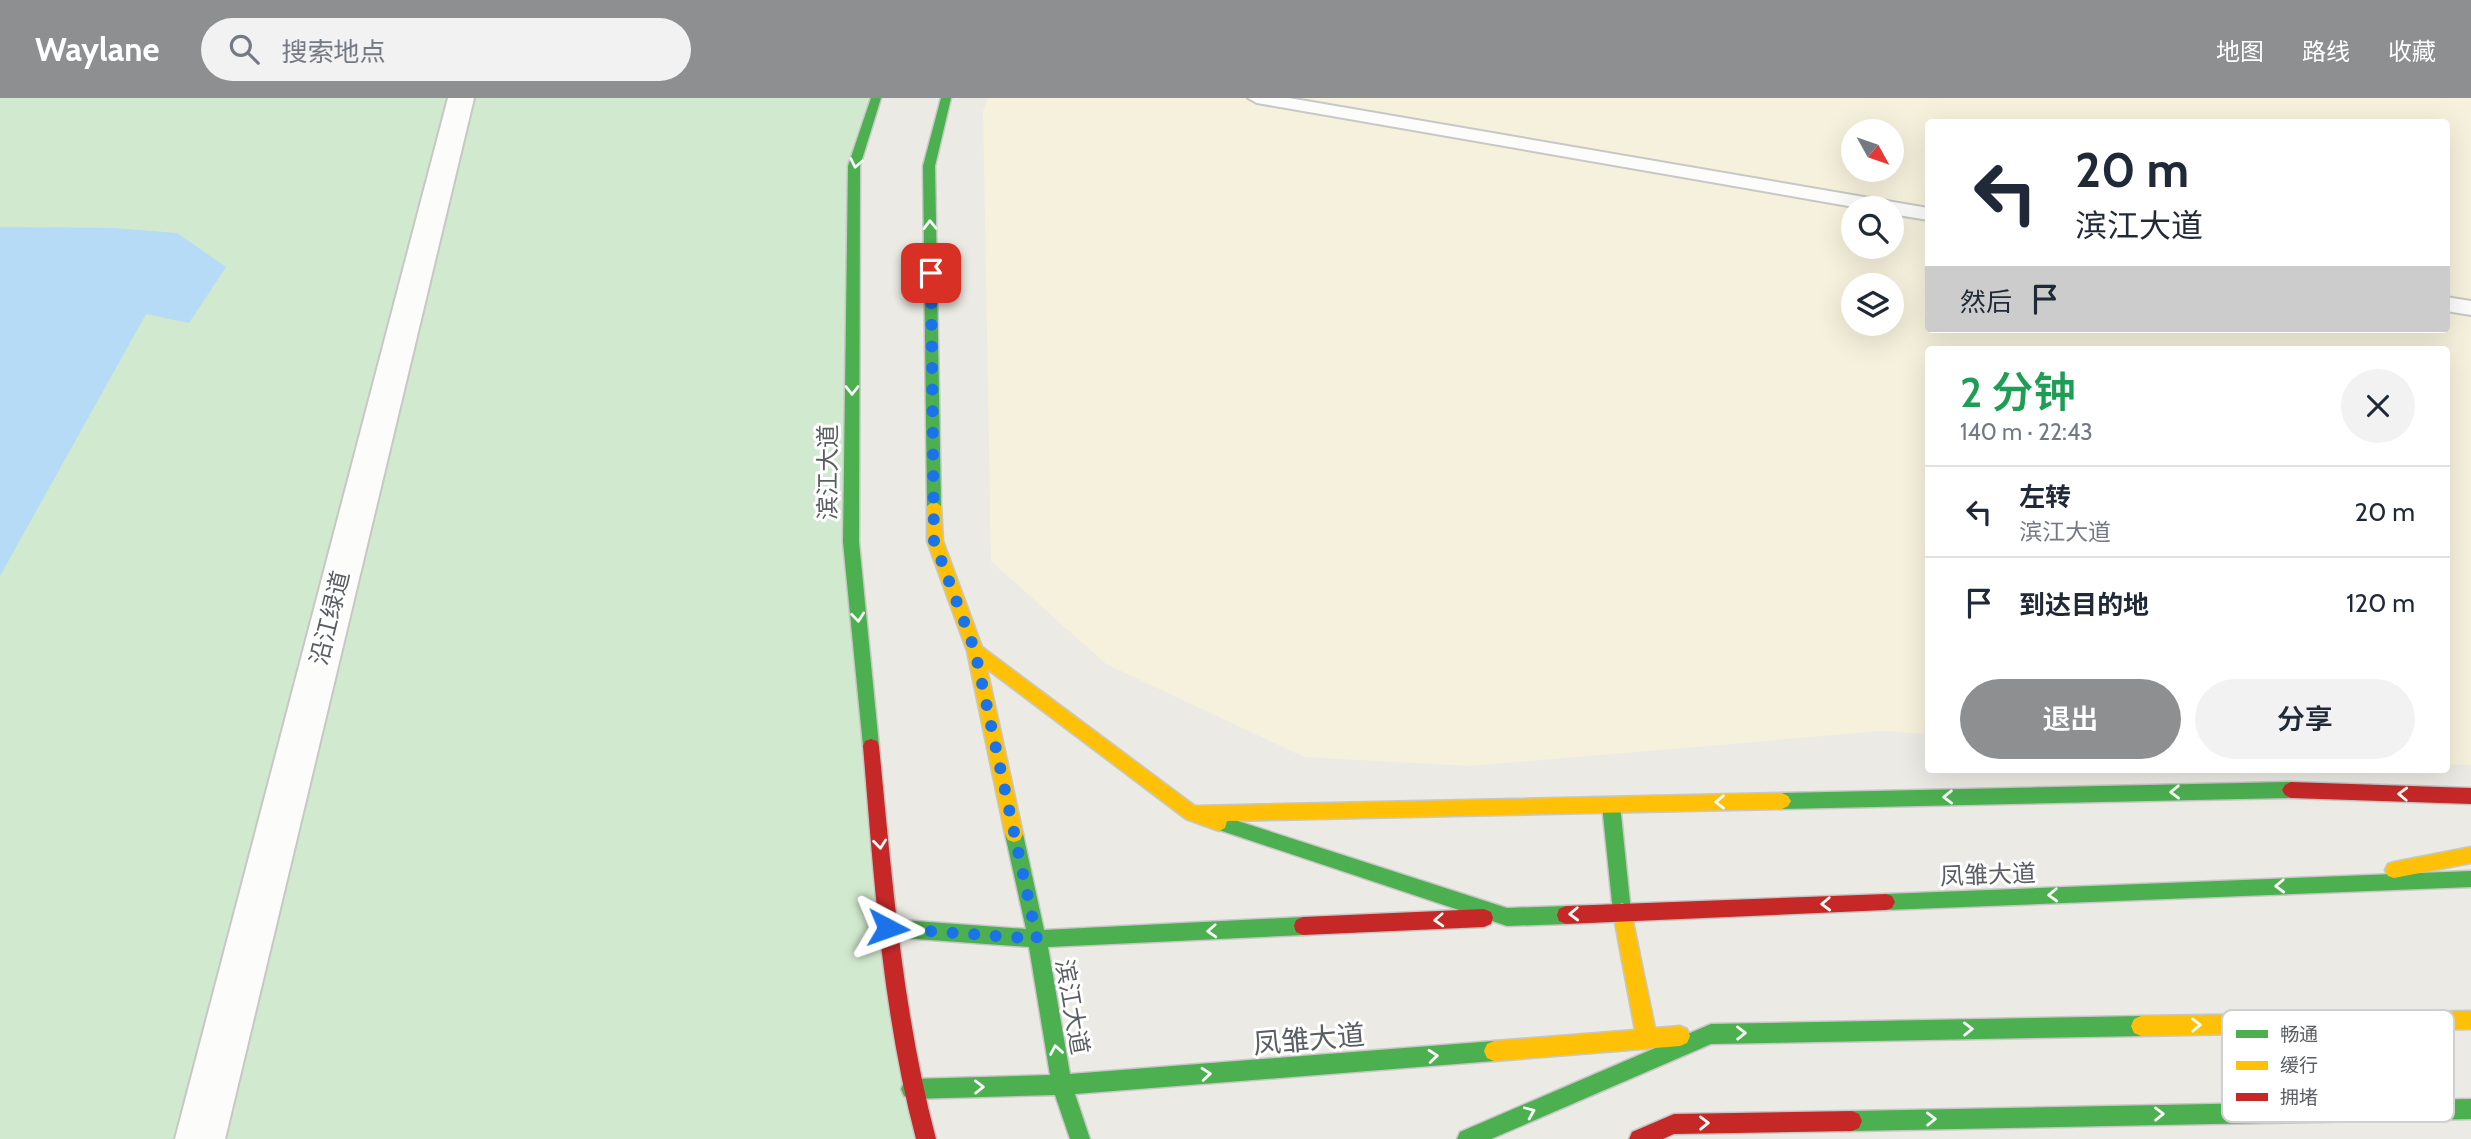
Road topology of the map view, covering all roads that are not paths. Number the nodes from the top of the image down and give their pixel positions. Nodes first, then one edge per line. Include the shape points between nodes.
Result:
1 (461, 98) edge
2 (876, 98) edge
3 (946, 98) edge
4 (1257, 98) edge
5 (1925, 213) edge
6 (2450, 305) edge
7 (2471, 308) edge
8 (975, 651) junction
9 (2471, 796) edge
10 (1611, 804) junction
11 (1192, 814) junction
12 (2471, 855) edge
13 (2471, 879) edge
14 (2323, 885) junction
15 (1622, 912) junction
16 (1507, 917) junction
17 (888, 928) junction
18 (1037, 939) junction
19 (2222, 1025) edge
20 (1711, 1034) junction
21 (1647, 1039) junction
22 (1062, 1085) junction
23 (911, 1089) junction
24 (2222, 1114) edge
25 (200, 1139) edge
26 (926, 1139) edge
27 (1080, 1139) edge
28 (1467, 1139) edge
29 (1639, 1139) edge

1 - 25 street, 沿江绿道
2 -> 17 main road, 滨江大道 via 854,166 850,542
8 -> 3 main road, 滨江大道 via 934,541 929,166
4 - 5 lane
6 - 7 lane
8 - 11 main road, 凤雏大道
8 - 18 main road, 滨江大道
9 -> 10 main road via 2285,790
10 - 11 main road
10 - 15 main road
11 - 16 main road, 凤雏大道
12 - 14 main road
13 - 14 main road, 凤雏大道
14 -> 15 main road, 凤雏大道
15 -> 16 main road, 凤雏大道
15 - 21 main road
16 -> 18 main road, 凤雏大道
17 - 18 main road, 凤雏大道
17 - 23 main road, 滨江大道
22 -> 18 main road, 滨江大道
20 -> 19 main road, 凤雏大道
20 - 21 main road, 凤雏大道
28 -> 20 main road, 凤雏大道
22 -> 21 main road, 凤雏大道
23 -> 22 main road, 凤雏大道
22 - 27 main road, 滨江大道
23 - 26 main road, 滨江大道
29 -> 24 main road via 1674,1124

